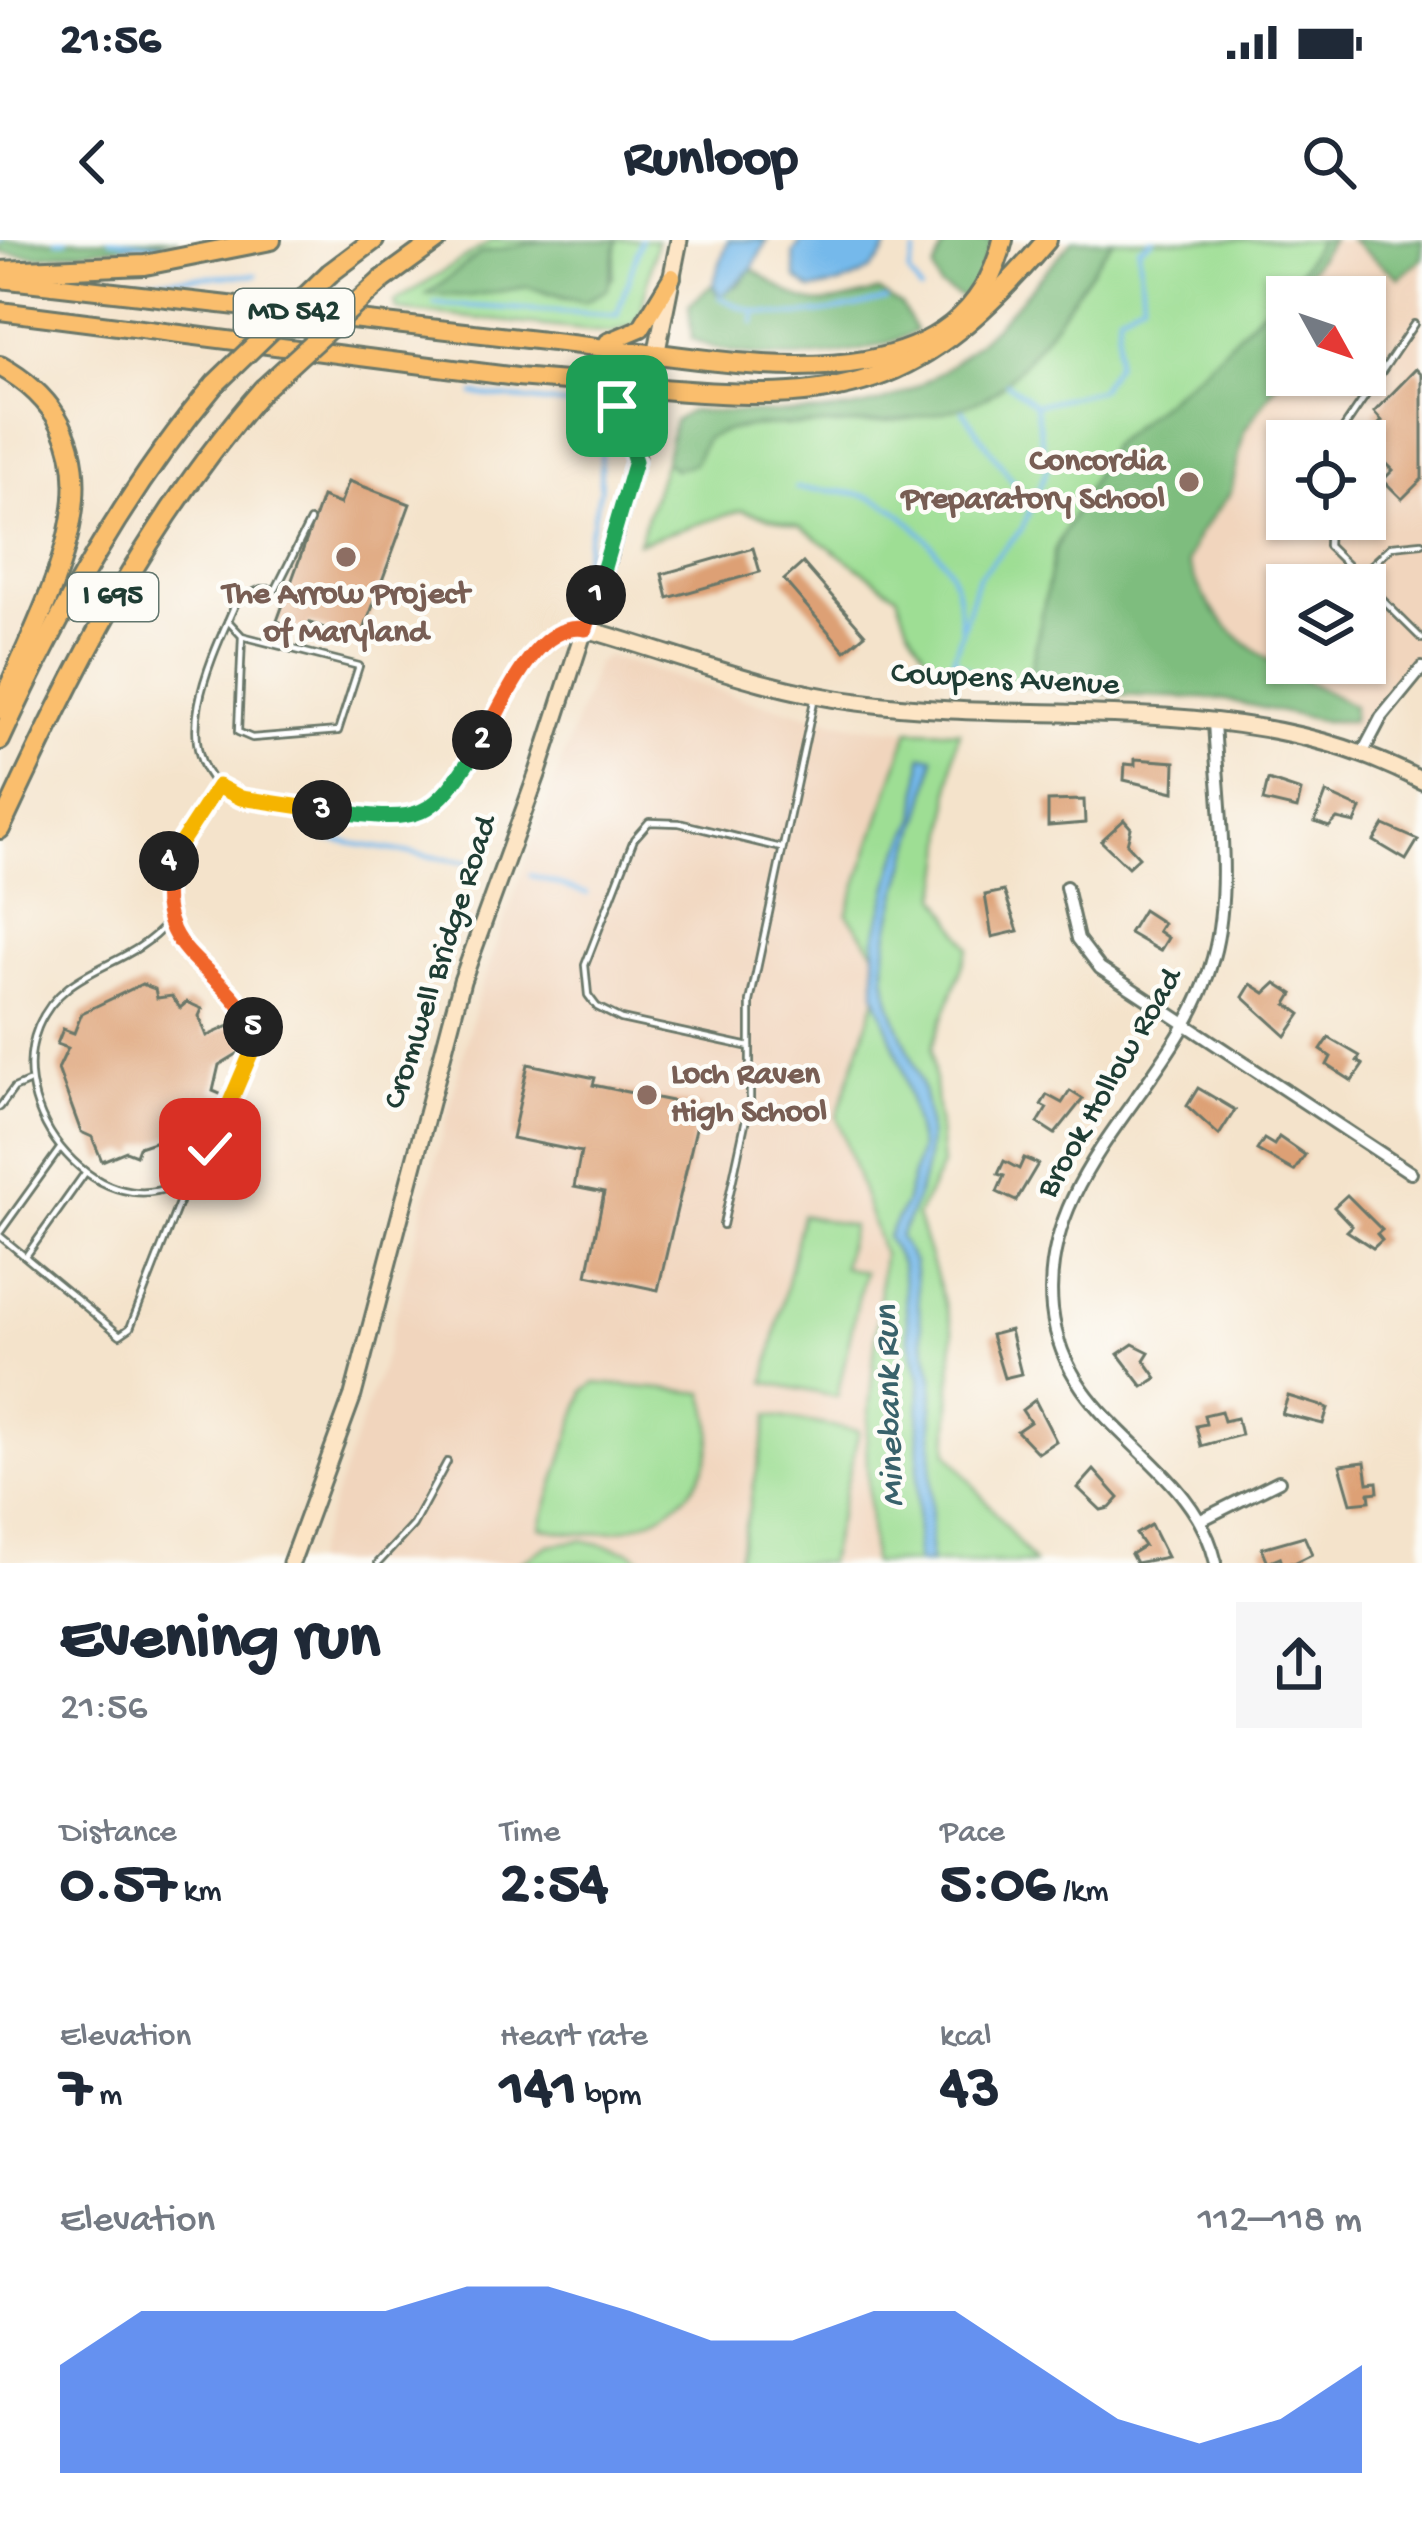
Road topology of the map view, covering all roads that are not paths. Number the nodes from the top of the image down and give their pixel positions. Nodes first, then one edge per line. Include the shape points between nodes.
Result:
1 (271, 240) edge
2 (374, 240) edge
3 (436, 240) edge
4 (679, 240) edge
5 (1003, 240) edge
6 (1047, 240) edge
7 (0, 275) edge
8 (672, 277) junction
9 (86, 290) junction
10 (0, 311) edge
11 (80, 322) junction
12 (1414, 324) dead end
13 (589, 345) junction
14 (658, 354) junction
15 (0, 366) edge
16 (517, 377) junction
17 (652, 388) junction
18 (1349, 420) edge
19 (635, 461) junction
20 (310, 521) dead end
21 (1328, 540) edge
22 (1422, 543) edge
23 (1346, 564) edge
24 (1373, 564) edge
25 (1386, 604) edge
26 (228, 621) junction
27 (586, 629) junction
28 (242, 636) junction
29 (1422, 639) edge
30 (1422, 668) edge
31 (815, 695) junction
32 (0, 709) edge
33 (1214, 720) junction
34 (0, 740) edge
35 (1363, 754) junction
36 (1422, 782) edge
37 (218, 786) junction
38 (0, 830) edge
39 (781, 848) junction
40 (1066, 887) dead end
41 (168, 922) junction
42 (1183, 1024) junction
43 (750, 1047) junction
44 (28, 1082) junction
45 (0, 1107) edge
46 (59, 1150) junction
47 (85, 1173) junction
48 (1411, 1173) dead end
49 (190, 1174) junction
50 (723, 1225) dead end
51 (0, 1234) edge
52 (26, 1257) junction
53 (448, 1462) dead end
54 (1279, 1481) dead end
55 (1203, 1520) junction
56 (291, 1563) edge
57 (378, 1563) edge
58 (1216, 1563) edge

1 - 7 highway via 146,265
2 - 34 highway, I 695, bridge via 215,384 137,485
3 - 38 highway, I 695, bridge via 263,389 217,442 129,567
4 - 8 main road, Cromwell Bridge Road
5 - 14 highway via 993,274 970,306 892,354 785,370
6 - 17 highway via 971,323 904,367 794,393
7 - 9 main road, MD 542
8 - 13 main road via 641,328
8 - 14 main road, Cromwell Bridge Road
9 - 11 main road
9 - 13 main road, MD 542
10 - 11 main road, MD 542
11 - 16 main road, MD 542
12 - 18 lane
13 - 14 main road, MD 542
14 - 17 main road, Cromwell Bridge Road
15 - 32 highway via 56,413 76,480 61,561
16 - 17 main road, MD 542
16 - 19 main road via 610,400 626,421
17 - 19 main road, Cromwell Bridge Road
19 - 27 main road, Cromwell Bridge Road
20 - 26 lane via 276,589 237,600
21 - 23 lane
22 - 24 lane via 1392,546
25 - 29 lane
26 - 28 lane
26 - 37 lane via 199,704 200,760
27 - 31 main road, Cowpens Avenue
27 - 37 lane via 569,626 546,639 455,784 429,811 400,818 344,813 241,798
27 - 56 main road, Cromwell Bridge Road via 456,999 353,1395
28 - 28 lane via 238,732 252,738 338,731 358,666
30 - 35 street
31 - 33 main road, Cowpens Avenue
31 - 39 lane
33 - 35 main road, Cowpens Avenue
33 - 42 street, Brook Hollow Road via 1220,926
35 - 36 main road, Cowpens Avenue
37 - 41 lane via 170,857
39 - 43 lane via 750,1002
39 - 43 lane via 649,822 634,838 585,964 588,995 608,1015
40 - 42 street via 1088,956
41 - 44 lane via 141,951 79,976 48,1006
41 - 49 lane via 255,1032 210,1149
42 - 48 street
42 - 55 street, Brook Hollow Road via 1076,1188 1051,1284 1057,1334 1086,1398
43 - 50 lane via 750,1100
44 - 45 lane
44 - 46 lane
46 - 47 lane
46 - 51 lane
47 - 49 lane via 141,1190
47 - 52 lane
49 - 52 lane via 130,1328 120,1335
51 - 52 lane
53 - 57 lane via 412,1525
54 - 55 street
55 - 58 street, Brook Hollow Road

